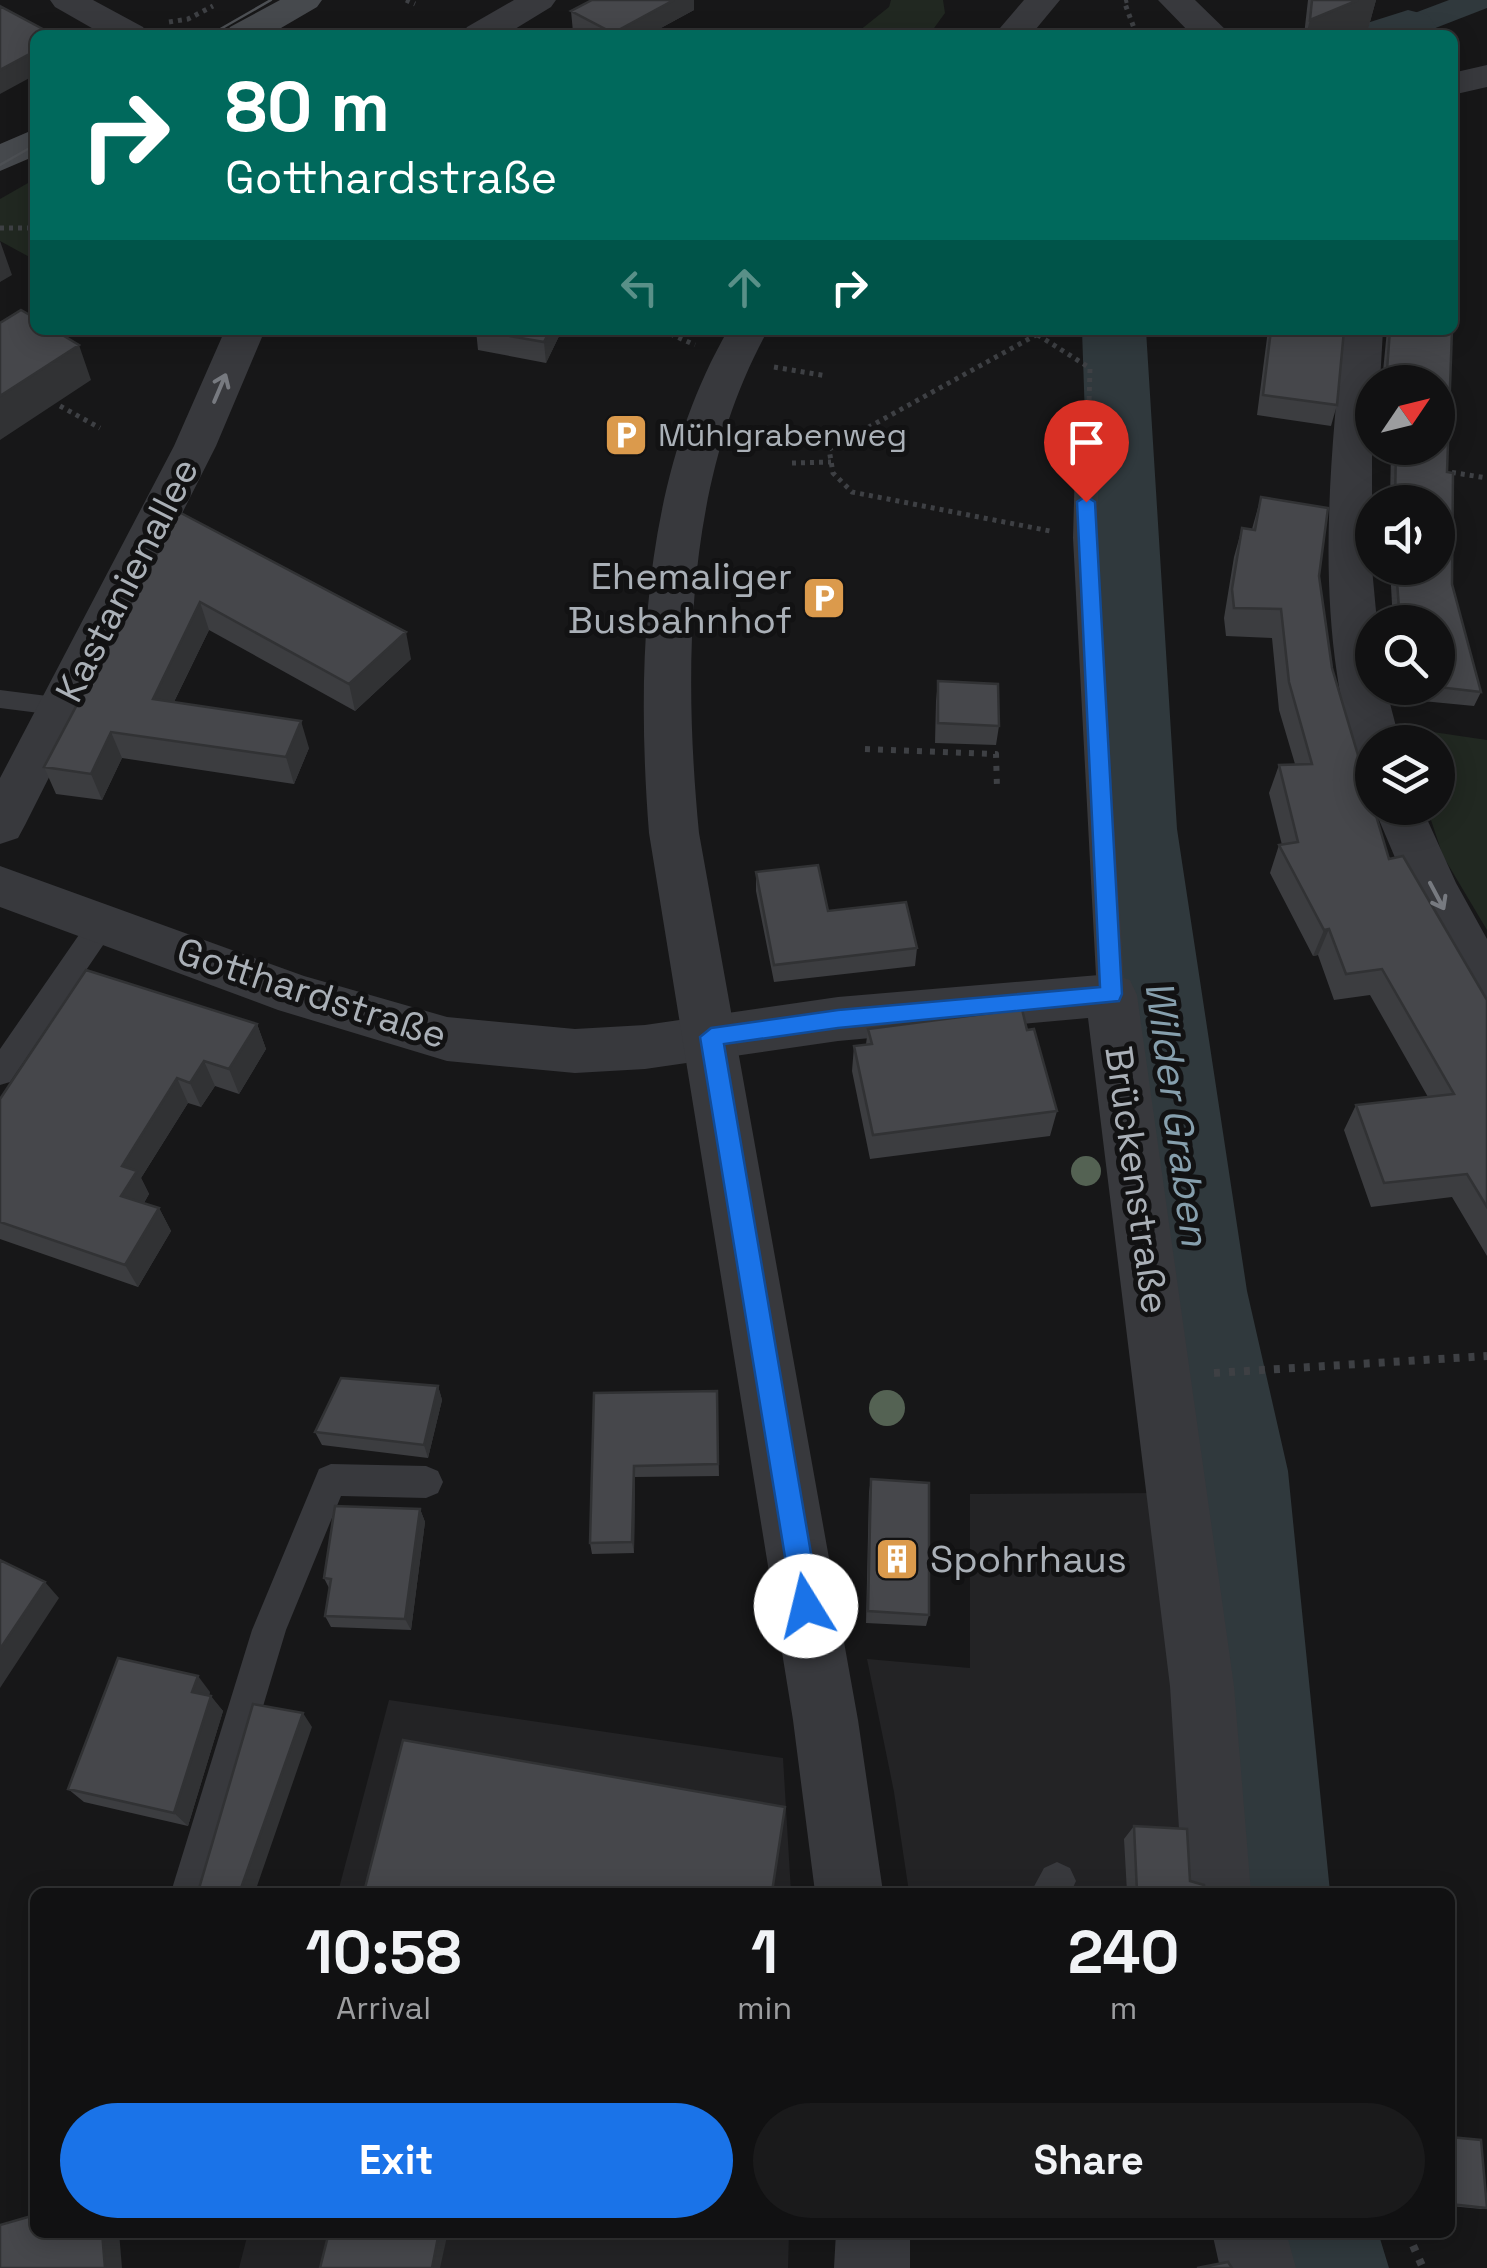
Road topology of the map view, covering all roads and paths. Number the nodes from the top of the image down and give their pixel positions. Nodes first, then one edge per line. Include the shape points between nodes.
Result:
1 (68, 0) edge
2 (247, 0) edge
3 (305, 0) edge
4 (406, 0) edge
5 (539, 0) edge
6 (1043, 0) edge
7 (1128, 0) edge
8 (1175, 0) edge
9 (415, 4) dead end
10 (225, 20) edge
11 (164, 22) dead end
12 (1134, 28) dead end
13 (121, 30) edge
14 (488, 30) edge
15 (1016, 30) edge
16 (1207, 30) edge
17 (1487, 76) edge
18 (1458, 83) edge
19 (30, 143) edge
20 (0, 160) edge
21 (0, 228) edge
22 (30, 228) edge
23 (243, 335) edge
24 (745, 335) edge
25 (1037, 335) edge
26 (1046, 335) edge
27 (1363, 335) edge
28 (60, 406) dead end
29 (100, 428) dead end
30 (831, 462) junction
31 (792, 463) dead end
32 (1087, 466) joint
33 (1435, 470) edge
34 (1487, 478) edge
35 (878, 497) junction
36 (876, 510) dead end
37 (1085, 538) junction
38 (0, 699) edge
39 (63, 707) junction
40 (1371, 725) edge
41 (865, 749) dead end
42 (997, 788) dead end
43 (0, 825) edge
44 (1405, 825) edge
45 (0, 886) edge
46 (102, 924) junction
47 (1487, 986) edge
48 (1111, 994) junction
49 (711, 1037) junction
50 (0, 1074) edge
51 (1487, 1356) edge
52 (1211, 1373) dead end
53 (426, 1482) dead end
54 (190, 1888) edge
55 (849, 1888) edge
56 (1217, 1888) edge
57 (873, 2238) edge
58 (1250, 2238) edge
59 (1410, 2238) edge
60 (872, 2268) edge
61 (1258, 2268) edge
62 (1423, 2268) edge

1 - 13 street
2 - 10 main road
3 - 10 main road
4 - 9 path
5 - 14 street
6 - 15 street
7 - 12 path
8 - 16 street
10 - 11 path
17 - 18 street
19 - 20 main road
21 - 22 path
39 -> 23 street, Kastanienallee via 195,446
24 - 49 street via 730,360 686,502 662,682 673,849
25 - 30 path via 830,449
26 - 32 path via 1090,368
27 - 40 street via 1350,487 1350,598
28 - 29 path
30 - 31 path
30 - 35 path via 852,492
32 - 37 lane, Brückenstraße
33 - 34 path
35 - 36 path
35 - 37 path
37 - 48 lane, Brückenstraße
38 - 39 lane
39 - 43 street, Kastanienallee
41 - 42 path via 996,754
44 -> 47 street
45 - 46 street, Gotthardstraße
46 - 49 street, Gotthardstraße via 297,995 446,1039 576,1051
46 - 50 lane
48 - 49 street, Gotthardstraße
48 - 56 street, Brückenstraße via 1202,1686
49 - 55 street
51 - 52 path
53 - 54 lane via 331,1480 269,1630
57 - 60 street
58 - 61 street
59 - 62 path

